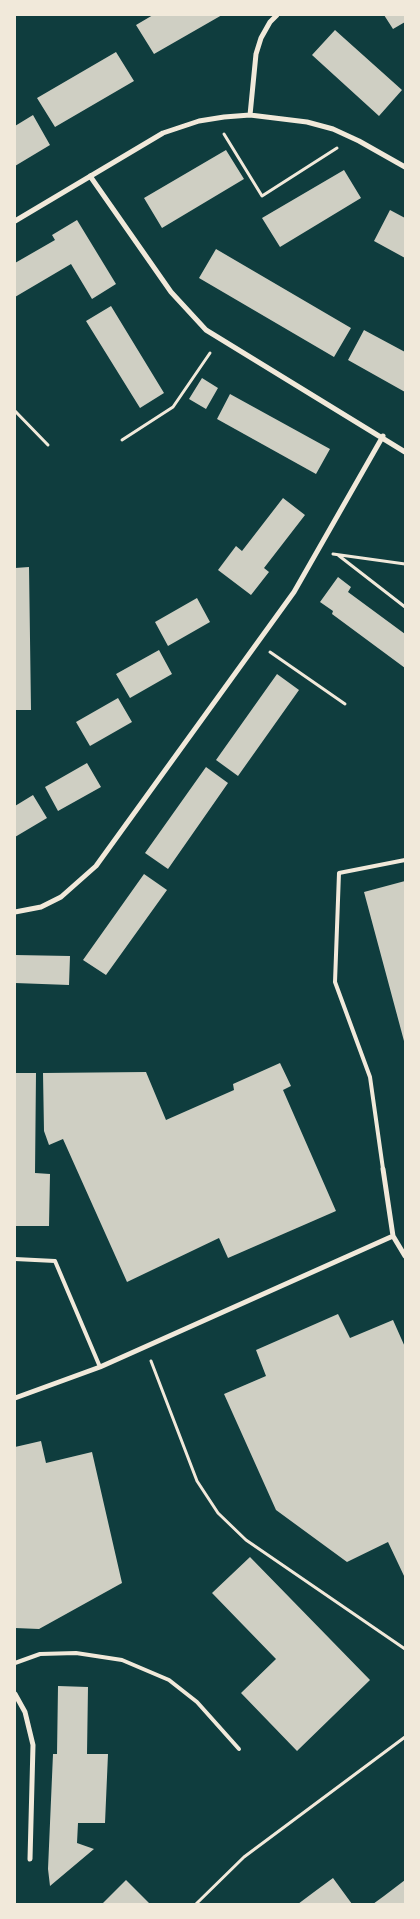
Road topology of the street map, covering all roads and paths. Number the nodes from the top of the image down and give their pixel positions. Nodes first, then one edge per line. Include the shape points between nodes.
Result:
1 (277, 15) edge
2 (250, 115) junction
3 (215, 118) junction
4 (353, 138) junction
5 (405, 167) edge
6 (90, 176) junction
7 (15, 221) edge
8 (219, 339) junction
9 (15, 411) edge
10 (383, 436) junction
11 (122, 440) dead end
12 (48, 445) dead end
13 (405, 452) edge
14 (318, 552) junction
15 (338, 554) junction
16 (405, 564) edge
17 (405, 607) edge
18 (257, 644) junction
19 (346, 704) dead end
20 (405, 860) edge
21 (15, 912) edge
22 (384, 1169) joint
23 (393, 1236) junction
24 (405, 1256) edge
25 (15, 1259) edge
26 (146, 1346) junction
27 (100, 1367) junction
28 (15, 1398) edge
29 (405, 1649) edge
30 (15, 1663) edge
31 (15, 1694) edge
32 (405, 1737) edge
33 (239, 1749) dead end
34 (30, 1859) dead end
35 (196, 1904) edge

1 - 2 street via 261,38 256,54
2 - 3 street
2 - 4 street via 307,122
3 - 4 path via 262,196
3 - 6 street via 163,133
4 - 5 street
6 - 7 street
6 - 8 street via 170,292 193,318
8 - 10 street
8 - 11 path via 173,407
9 - 12 path
10 - 13 street
10 - 14 street
14 - 15 path
14 - 18 street
15 - 16 path
15 - 17 path
18 - 19 path
18 - 21 street via 96,866 62,897 41,907
20 - 22 lane via 339,873 334,982 370,1077
22 - 23 street
23 - 24 street
23 - 26 street
25 - 27 lane via 56,1261
26 - 27 street
26 - 29 path via 196,1481 218,1512 246,1540
27 - 28 street
30 - 33 lane via 40,1654 76,1653 122,1660 169,1680 196,1702
31 - 34 street via 25,1712 32,1745
32 - 35 path via 244,1857

